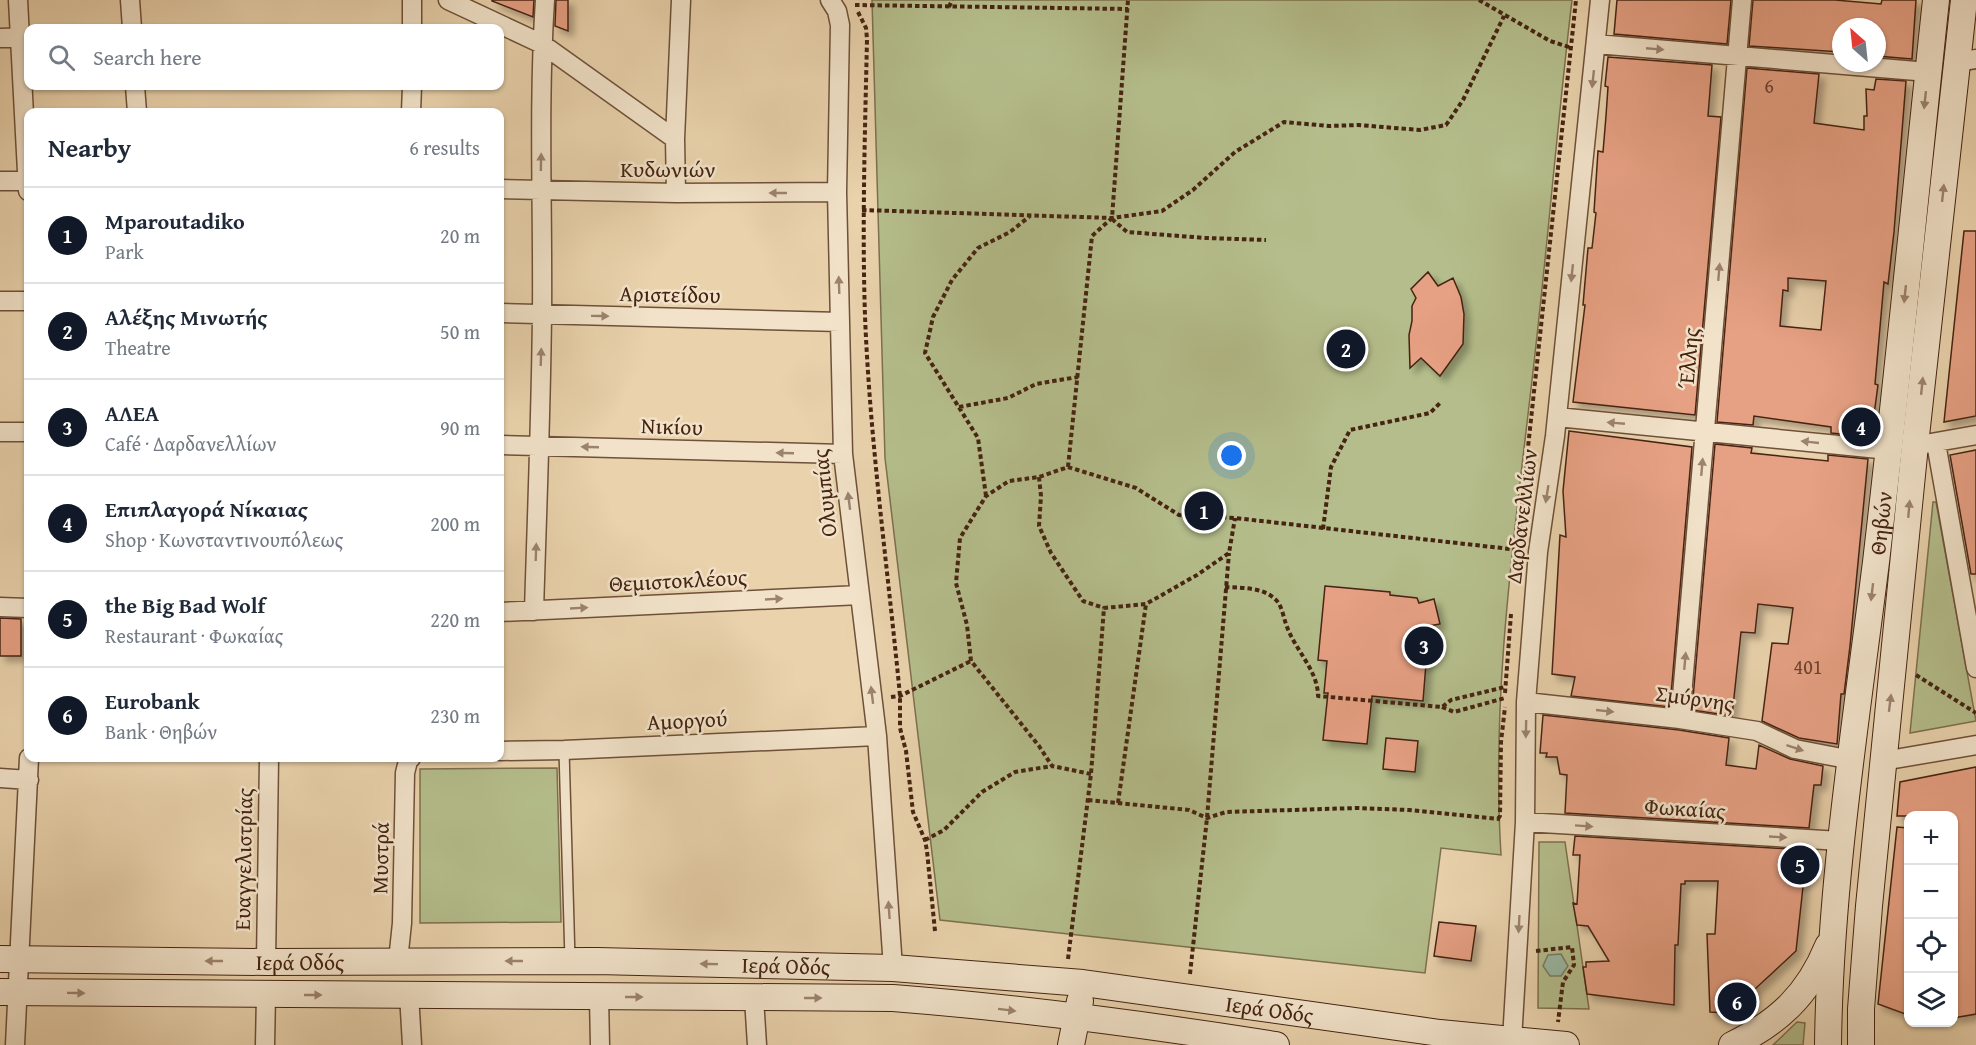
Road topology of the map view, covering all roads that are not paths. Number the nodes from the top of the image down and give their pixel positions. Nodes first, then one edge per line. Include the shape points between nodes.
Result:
1 (18, 0) edge
2 (130, 0) edge
3 (412, 0) edge
4 (448, 0) edge
5 (545, 0) edge
6 (681, 0) edge
7 (1600, 0) edge
8 (1742, 0) edge
9 (1936, 0) edge
10 (1964, 0) edge
11 (841, 5) edge
12 (132, 24) edge
13 (412, 24) edge
14 (499, 24) edge
15 (504, 26) edge
16 (0, 38) edge
17 (24, 38) edge
18 (542, 44) junction
19 (1596, 44) junction
20 (1736, 57) junction
21 (1966, 60) edge
22 (1928, 72) junction
23 (25, 90) edge
24 (135, 90) edge
25 (412, 90) edge
26 (26, 108) edge
27 (137, 108) edge
28 (411, 108) edge
29 (675, 139) junction
30 (0, 181) edge
31 (24, 181) edge
32 (504, 189) edge
33 (541, 191) junction
34 (837, 192) junction
35 (676, 193) junction
36 (0, 301) edge
37 (24, 301) edge
38 (504, 313) edge
39 (542, 314) junction
40 (840, 322) junction
41 (1557, 417) junction
42 (1706, 431) junction
43 (0, 432) edge
44 (24, 432) edge
45 (1976, 435) edge
46 (1926, 444) junction
47 (504, 445) edge
48 (539, 446) junction
49 (1889, 450) junction
50 (843, 454) junction
51 (860, 595) junction
52 (0, 607) edge
53 (24, 608) edge
54 (534, 611) junction
55 (504, 612) edge
56 (1976, 668) edge
57 (1526, 702) junction
58 (1680, 719) junction
59 (877, 736) junction
60 (1976, 745) edge
61 (504, 750) edge
62 (564, 750) junction
63 (1852, 760) junction
64 (1883, 761) junction
65 (29, 762) edge
66 (269, 762) edge
67 (408, 762) edge
68 (0, 778) edge
69 (29, 780) junction
70 (1525, 822) junction
71 (1841, 841) junction
72 (1836, 901) junction
73 (9, 959) edge
74 (398, 961) junction
75 (570, 961) junction
76 (266, 962) junction
77 (893, 968) junction
78 (1083, 983) junction
79 (1138, 990) junction
80 (9, 992) edge
81 (409, 994) junction
82 (266, 995) junction
83 (599, 997) junction
84 (754, 998) junction
85 (1077, 1017) junction
86 (1133, 1035) edge
87 (1512, 1040) junction
88 (15, 1045) edge
89 (265, 1045) edge
90 (412, 1045) edge
91 (600, 1045) edge
92 (757, 1045) edge
93 (1071, 1045) edge
94 (1275, 1045) edge
95 (1566, 1045) edge
96 (1732, 1045) edge
97 (1828, 1045) edge
98 (1861, 1045) edge

1 - 17 street
2 - 12 street
3 - 13 street
4 - 14 street
5 - 18 street
6 - 29 street
7 - 19 street, Δαρδανελλίων
8 - 20 street, Έλλης
9 - 22 main road, Θηβών
10 - 21 main road, Θηβών
11 - 34 street, Ολυμπίας
15 - 18 street
16 - 17 street
18 - 29 street
33 -> 18 street
19 -> 20 street
19 -> 41 street, Δαρδανελλίων
20 - 22 street
42 -> 20 street, Έλλης
46 -> 21 main road, Θηβών
22 -> 49 main road, Θηβών
23 - 26 street
24 - 27 street
25 - 28 street
29 - 35 street
30 - 31 street
32 - 33 street, Κυδωνιών
33 - 35 street, Κυδωνιών
33 - 39 street
34 -> 35 street, Κυδωνιών
40 -> 34 street, Ολυμπίας
36 - 37 street
38 - 39 street, Αριστείδου
39 -> 40 street, Αριστείδου
48 -> 39 street
40 - 50 street, Ολυμπίας
42 -> 41 street
41 -> 57 street, Δαρδανελλίων via 1538,552
49 -> 42 street
58 -> 42 street, Έλλης
43 - 44 street
45 - 46 street
46 - 56 street
64 -> 46 main road, Θηβών
47 - 48 street, Νικίου
50 -> 48 street, Νικίου
54 -> 48 street
49 -> 63 main road, Θηβών
51 -> 50 street, Ολυμπίας
54 -> 51 street, Θεμιστοκλέους
59 -> 51 street, Ολυμπίας
52 - 53 street
54 - 55 street, Θεμιστοκλέους
57 -> 58 street, Σμύρνης
57 -> 70 street, Δαρδανελλίων
58 -> 63 street, Σμύρνης via 1757,731 1795,749
59 - 62 street, Αμοργού
77 -> 59 street, Ολυμπίας
60 - 64 street
61 - 62 street, Αμοργού
62 - 75 lane
63 - 71 main road, Θηβών
64 - 98 main road, Θηβών
65 - 69 street
66 - 76 street, Ευαγγελιστρίας
67 - 74 street, Μυστρά
68 - 69 street
69 - 73 street
70 -> 71 street, Φωκαίας
70 -> 87 street, Δαρδανελλίων
71 - 72 main road, Θηβών
72 - 96 main road via 1830,939 1807,986 1773,1022
72 - 97 main road, Θηβών
76 -> 73 main road, Ιερά Οδός
73 - 80 street
75 -> 74 main road, Ιερά Οδός
74 - 76 main road, Ιερά Οδός
77 -> 75 main road, Ιερά Οδός
77 - 78 main road, Ιερά Οδός
78 - 79 main road, Ιερά Οδός
78 - 85 main road
79 - 86 main road
79 - 87 main road, Ιερά Οδός
80 -> 82 main road, Ιερά Οδός
80 - 88 street
82 -> 81 main road, Ιερά Οδός
81 - 83 main road, Ιερά Οδός
81 - 90 street
82 - 89 street
83 -> 84 main road, Ιερά Οδός
83 - 91 street
84 -> 85 main road, Ιερά Οδός via 893,998
84 - 92 street
85 - 86 main road, Ιερά Οδός
85 - 93 main road
86 - 94 main road, Ιερά Οδός
87 - 95 main road, Ιερά Οδός

